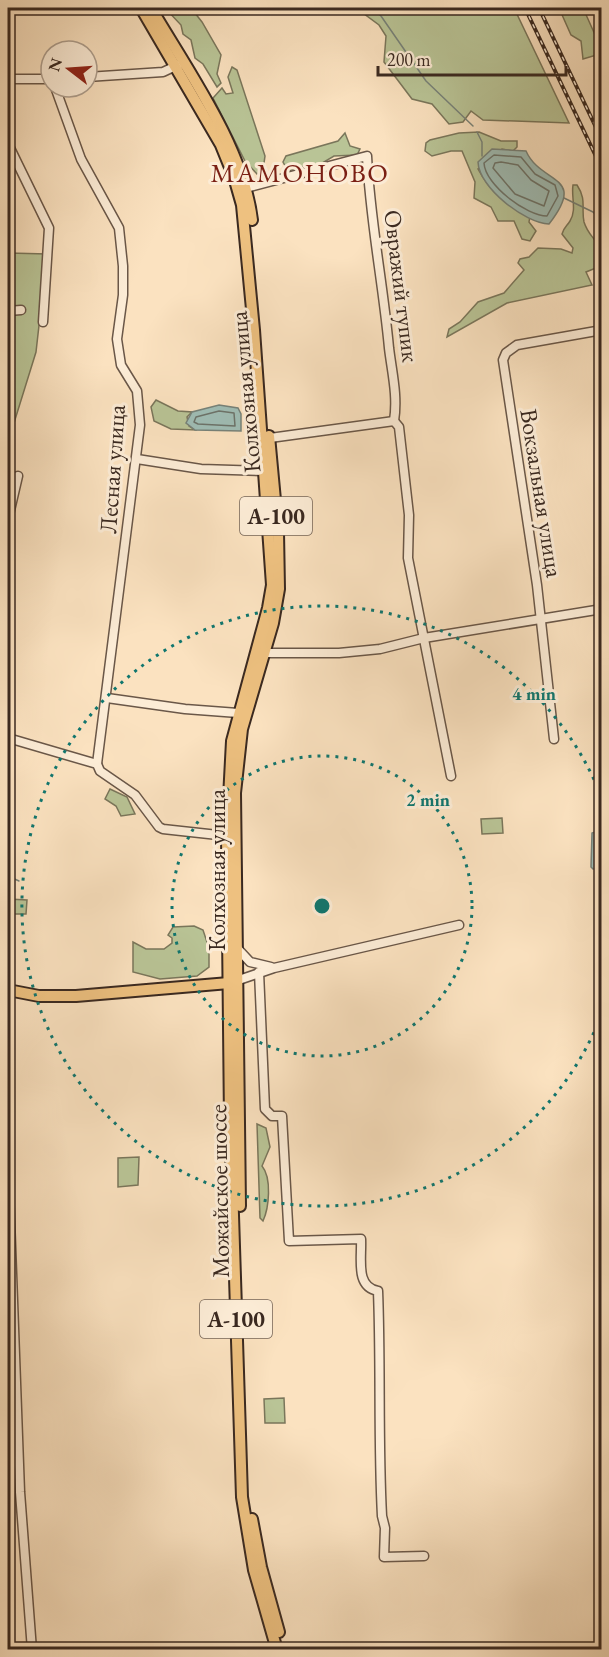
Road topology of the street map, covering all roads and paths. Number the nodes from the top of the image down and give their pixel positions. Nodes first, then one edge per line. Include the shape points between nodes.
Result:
1 (141, 8) edge
2 (151, 8) edge
3 (180, 64) junction
4 (99, 76) edge
5 (39, 79) edge
6 (8, 80) edge
7 (59, 99) edge
8 (8, 144) edge
9 (246, 188) junction
10 (21, 310) dead end
11 (8, 311) edge
12 (43, 322) dead end
13 (602, 330) edge
14 (394, 421) junction
15 (270, 438) junction
16 (136, 459) junction
17 (265, 471) junction
18 (18, 476) dead end
19 (8, 519) edge
20 (602, 609) edge
21 (542, 618) junction
22 (424, 638) junction
23 (264, 653) junction
24 (107, 698) junction
25 (238, 713) junction
26 (8, 738) edge
27 (554, 739) dead end
28 (97, 764) junction
29 (451, 776) dead end
30 (226, 836) junction
31 (459, 925) dead end
32 (237, 948) junction
33 (274, 968) junction
34 (259, 972) junction
35 (233, 982) junction
36 (8, 990) edge
37 (8, 1164) edge
38 (424, 1556) dead end
39 (32, 1650) edge
40 (277, 1650) edge
41 (284, 1650) edge

1 - 3 main road
2 - 3 main road
3 - 4 street via 150,74
3 - 9 main road, Колхозная улица / А-100 via 228,141
3 - 17 main road, Колхозная улица / А-100 via 221,145 242,205
5 - 6 street
7 - 16 street, Лесная улица via 81,159 119,228 123,295 117,339 121,365 137,391 140,425
8 - 12 street via 50,234
9 - 14 street, Овражий тупик via 367,156 373,234 381,264 393,365
9 - 15 main road, Колхозная улица / А-100
10 - 11 street
13 - 21 street, Вокзальная улица via 517,345 503,360
14 - 15 street
14 - 22 street, Овражий тупик via 399,428 409,515 408,558
15 - 23 main road, Колхозная улица / А-100 via 279,589
16 - 17 street via 201,469
16 - 24 street, Лесная улица
17 - 25 main road, Колхозная улица / А-100 via 272,565 270,598
18 - 19 street
20 - 21 street
21 - 22 street
21 - 27 street, Вокзальная улица
22 - 23 street via 380,649 339,653
22 - 29 street, Овражий тупик
23 - 32 main road, Колхозная улица / А-100 via 242,729 236,768
24 - 25 street
24 - 28 street, Лесная улица
25 - 30 main road, Колхозная улица / А-100 via 229,768
26 - 28 street
28 - 30 street via 100,771 135,795 159,827
30 - 35 main road, Колхозная улица / А-100
31 - 33 street
32 - 33 street via 250,962
32 - 35 main road, Колхозная улица / А-100
33 - 34 street
34 - 35 street
34 - 38 street via 265,1109 272,1116 282,1116 289,1241 361,1239 363,1281 365,1287 378,1292 378,1434 384,1557
35 - 36 main road via 76,996
35 - 40 main road, Можайское шоссе / А-100 via 231,1145 242,1497 254,1570
35 - 41 main road, Можайское шоссе / А-100 via 249,1488 261,1567
37 - 39 street via 21,1511

